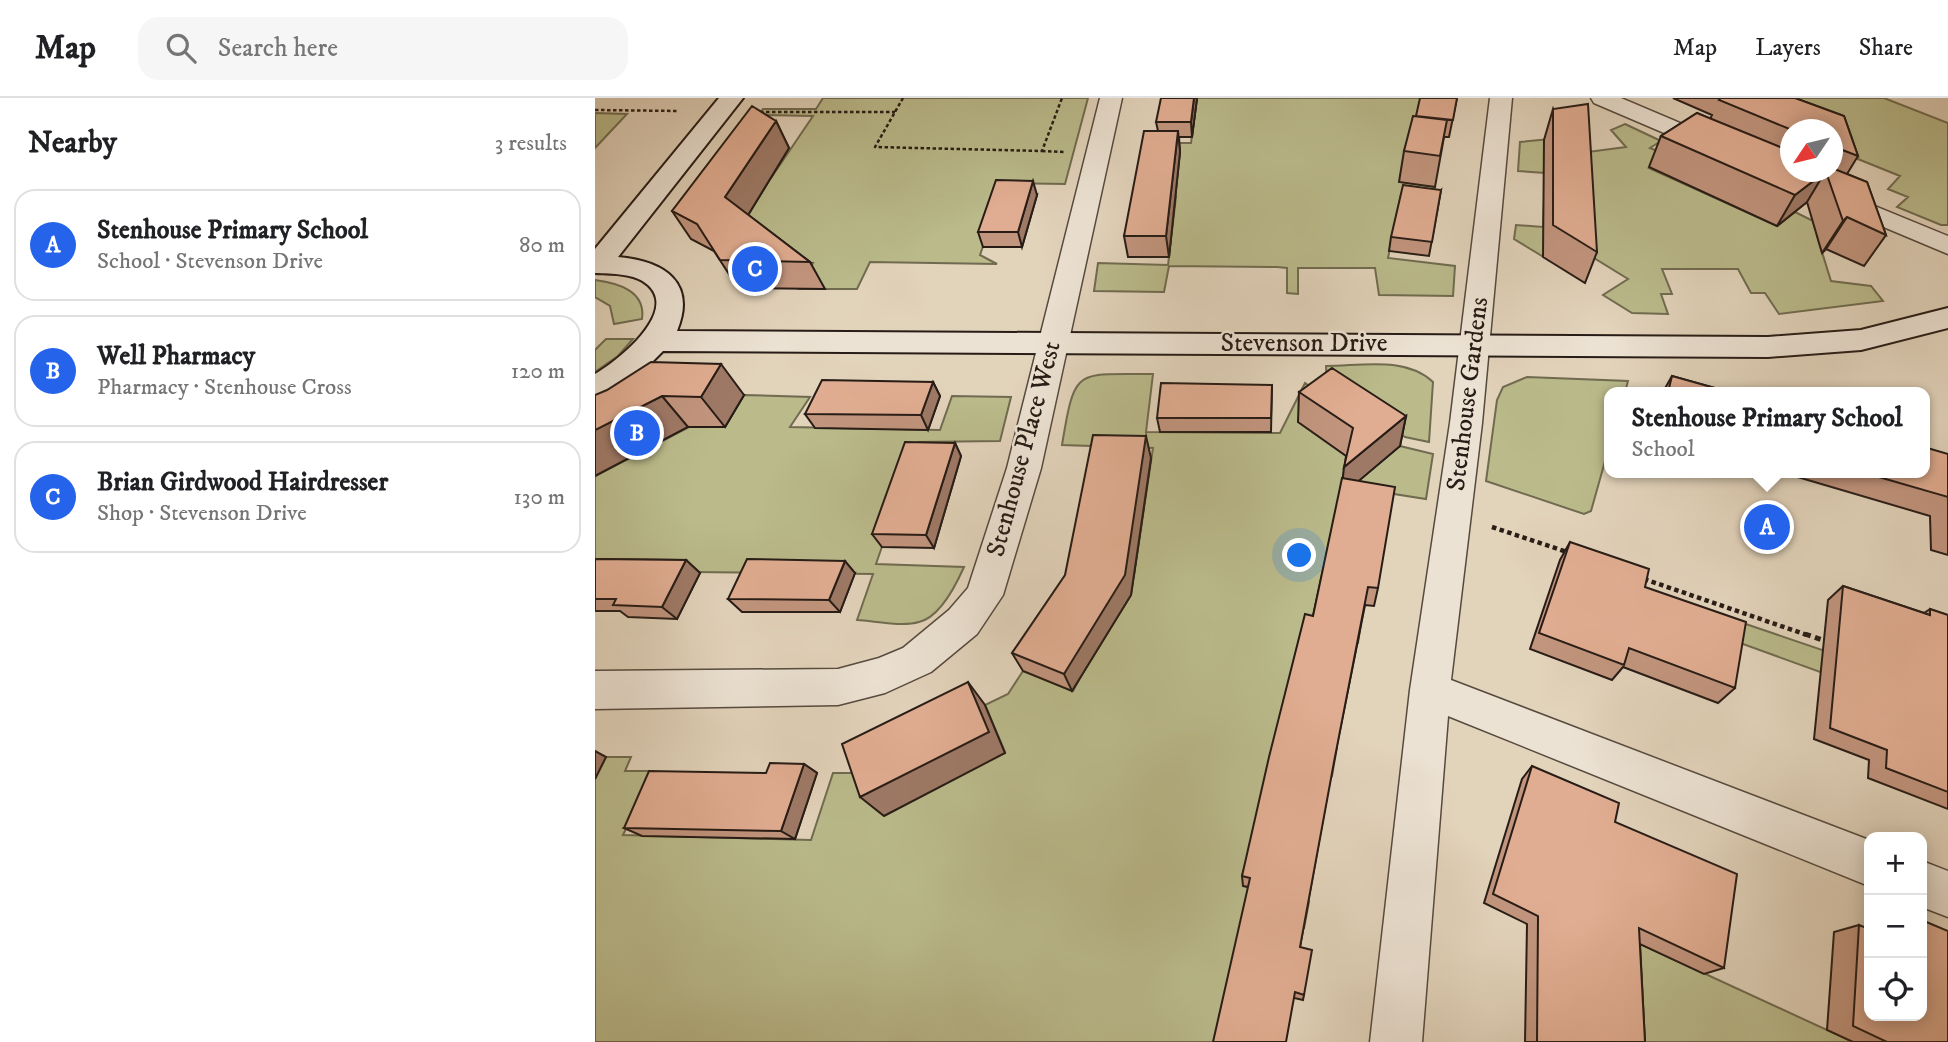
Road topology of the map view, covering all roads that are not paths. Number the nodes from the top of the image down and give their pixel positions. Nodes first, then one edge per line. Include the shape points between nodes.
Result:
1 (1111, 98) edge
2 (1501, 98) edge
3 (1602, 98) edge
4 (726, 105) edge
5 (1743, 158) edge
6 (1807, 186) edge
7 (1948, 246) edge
8 (596, 264) edge
9 (1948, 318) edge
10 (658, 341) junction
11 (1052, 342) junction
12 (1475, 344) junction
13 (595, 389) edge
14 (1430, 690) junction
15 (595, 691) edge
16 (1864, 861) edge
17 (1927, 886) edge
18 (1948, 894) edge
19 (1396, 1042) edge

1 - 11 street, Stenhouse Place West
2 - 12 street, Stenhouse Gardens
3 - 5 street
4 - 8 street
6 - 7 street
8 - 10 street via 631,267 664,285 671,316
9 - 12 street, Stevenson Drive via 1884,336 1807,345
10 - 11 street, Stevenson Drive
10 - 13 street via 625,371
11 - 12 street, Stevenson Drive
11 - 15 street, Stenhouse Place West via 1024,468 984,595 936,647 885,675 838,687
12 - 14 street, Stenhouse Gardens
14 - 16 street
14 - 19 street, Stenhouse Gardens
17 - 18 street

